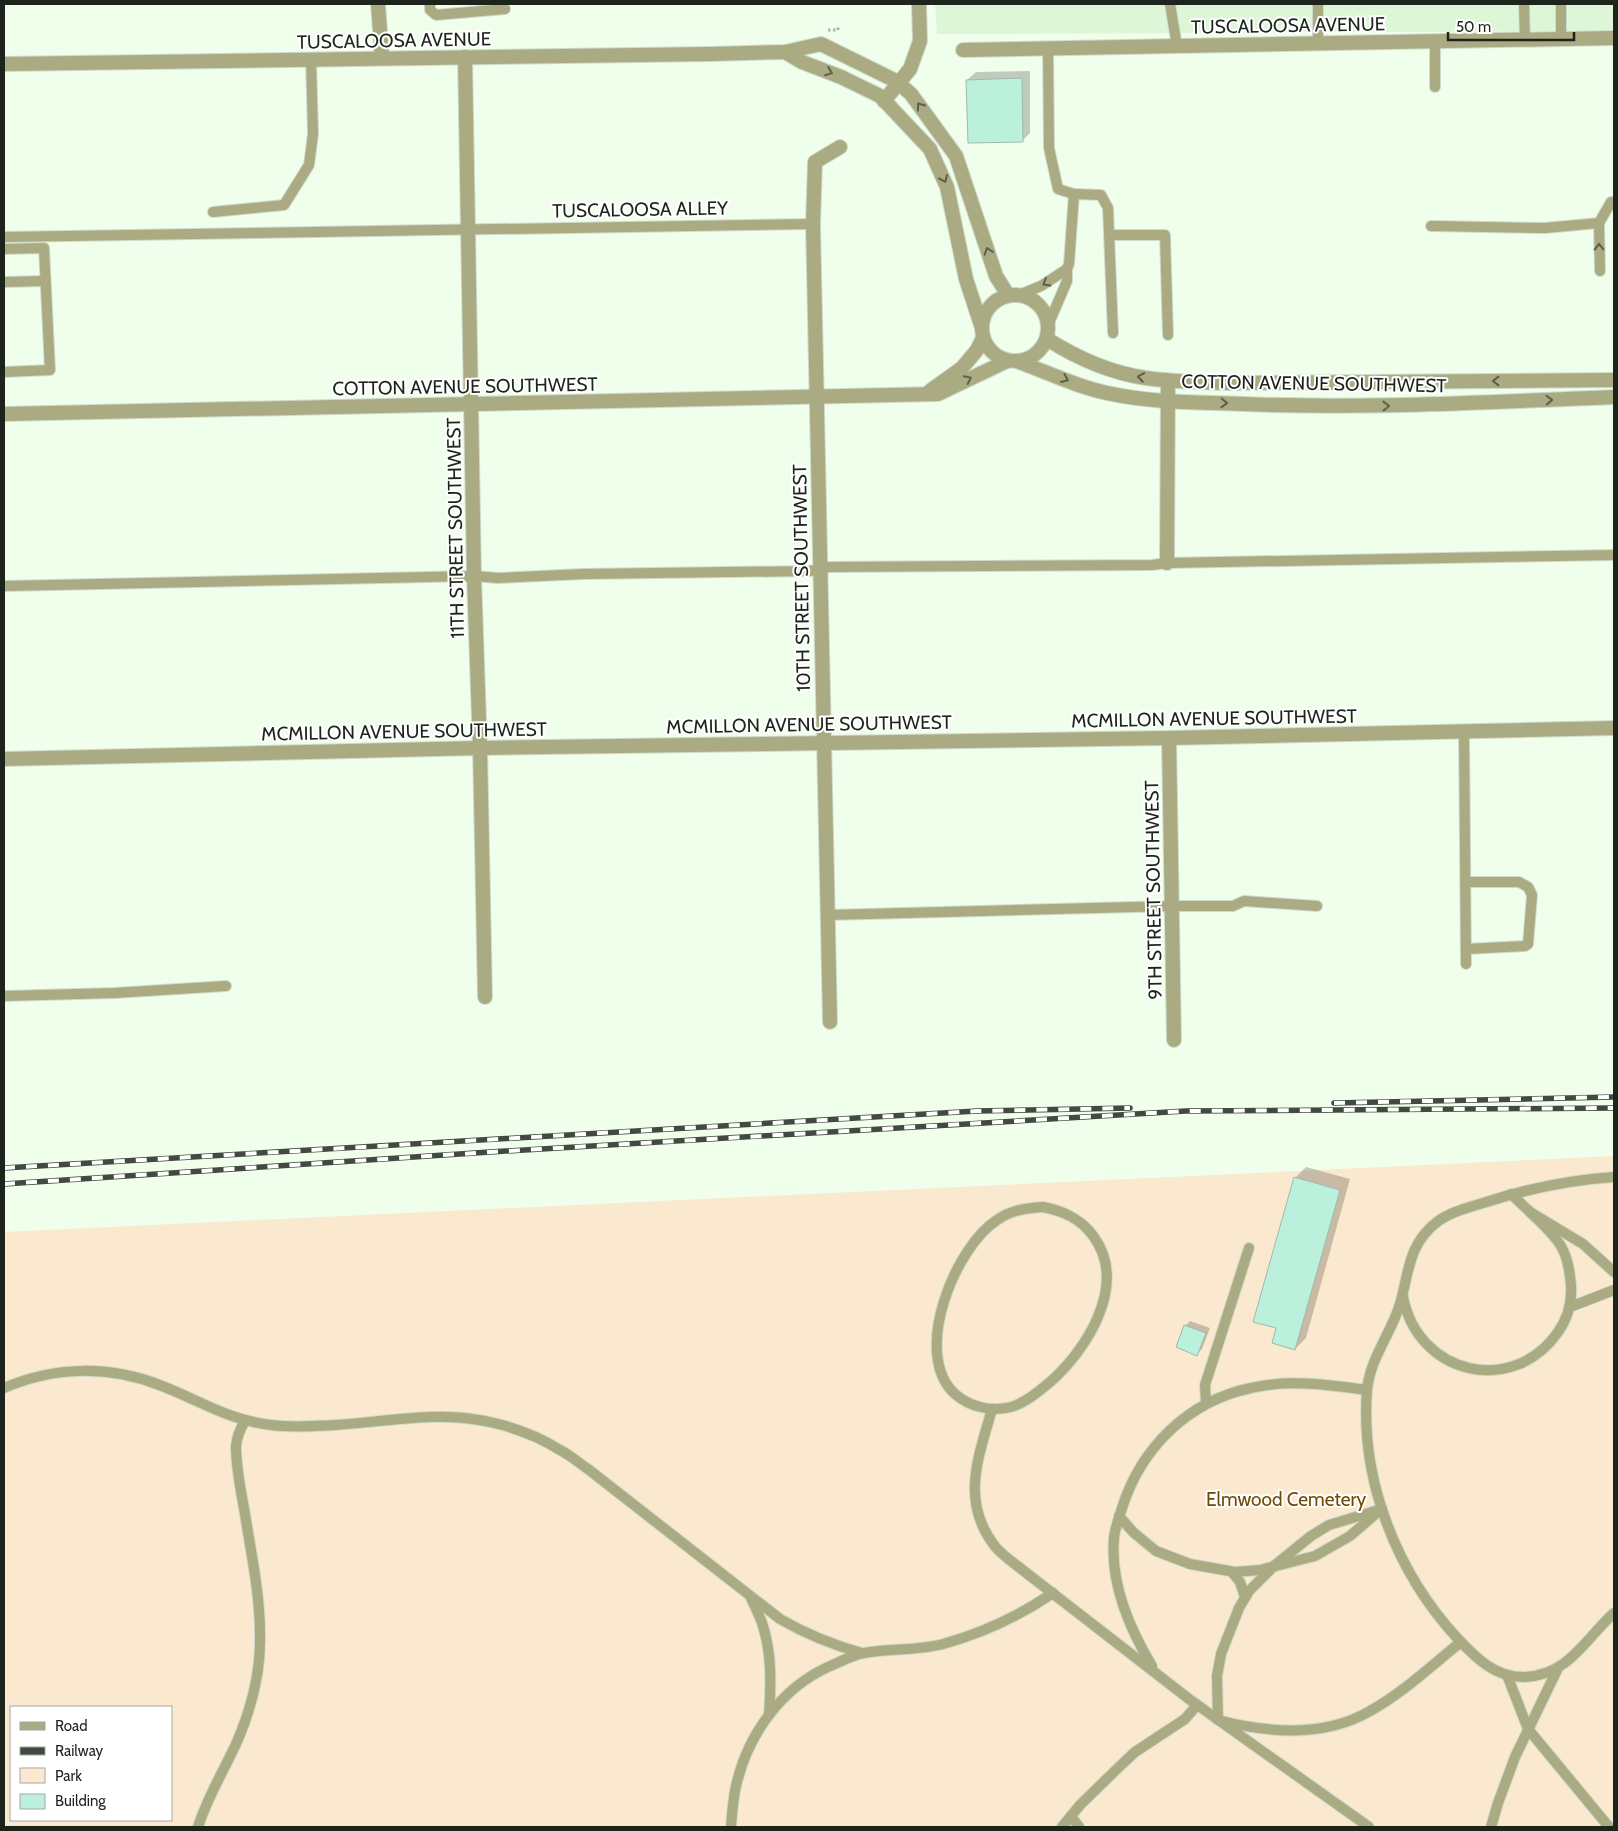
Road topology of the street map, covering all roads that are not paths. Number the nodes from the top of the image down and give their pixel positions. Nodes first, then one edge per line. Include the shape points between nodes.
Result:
1 (378, 4) edge
2 (430, 4) edge
3 (919, 4) edge
4 (1170, 4) edge
5 (1318, 4) edge
6 (1524, 4) edge
7 (1561, 4) edge
8 (504, 10) dead end
9 (1614, 38) edge
10 (1561, 39) junction
11 (1525, 40) junction
12 (1435, 41) junction
13 (1318, 43) junction
14 (1177, 46) junction
15 (1048, 48) junction
16 (963, 50) dead end
17 (785, 52) junction
18 (465, 57) junction
19 (382, 58) junction
20 (311, 60) junction
21 (4, 64) edge
22 (899, 84) junction
23 (1435, 87) dead end
24 (884, 101) junction
25 (840, 147) dead end
26 (1074, 194) junction
27 (1614, 202) edge
28 (213, 212) dead end
29 (1599, 223) junction
30 (813, 224) junction
31 (1432, 226) dead end
32 (468, 228) junction
33 (1110, 235) junction
34 (4, 237) edge
35 (4, 249) edge
36 (1067, 269) junction
37 (1600, 271) dead end
38 (45, 280) junction
39 (4, 282) edge
40 (1013, 295) junction
41 (1049, 323) junction
42 (982, 333) junction
43 (1113, 333) dead end
44 (1168, 335) dead end
45 (1047, 339) junction
46 (1013, 362) junction
47 (4, 372) edge
48 (1614, 380) edge
49 (1168, 381) junction
50 (928, 393) junction
51 (816, 397) junction
52 (1614, 397) edge
53 (1168, 401) junction
54 (472, 405) junction
55 (4, 414) edge
56 (1614, 555) edge
57 (1167, 563) junction
58 (820, 569) junction
59 (474, 576) junction
60 (4, 586) edge
61 (1614, 728) edge
62 (1464, 732) junction
63 (1170, 738) junction
64 (823, 743) junction
65 (480, 748) junction
66 (4, 759) edge
67 (1466, 882) junction
68 (1172, 906) junction
69 (1317, 906) dead end
70 (828, 915) junction
71 (1466, 949) junction
72 (1466, 964) dead end
73 (226, 986) dead end
74 (4, 996) edge
75 (485, 998) dead end
76 (830, 1022) dead end
77 (1174, 1040) dead end
78 (1614, 1177) edge
79 (1511, 1194) junction
80 (1530, 1212) junction
81 (1249, 1248) dead end
82 (1614, 1272) edge
83 (1614, 1290) edge
84 (1403, 1294) junction
85 (1570, 1307) junction
86 (4, 1388) edge
87 (1367, 1390) junction
88 (1206, 1404) junction
89 (992, 1409) junction
90 (244, 1421) junction
91 (1382, 1509) junction
92 (1119, 1516) junction
93 (1274, 1566) junction
94 (1232, 1572) junction
95 (1053, 1593) junction
96 (750, 1597) junction
97 (1245, 1597) junction
98 (1614, 1613) edge
99 (1461, 1642) junction
100 (862, 1653) junction
101 (1558, 1668) junction
102 (1156, 1673) junction
103 (1507, 1675) junction
104 (1197, 1705) junction
105 (769, 1715) junction
106 (1218, 1720) junction
107 (1528, 1729) junction
108 (1071, 1816) junction
109 (198, 1827) edge
110 (731, 1827) edge
111 (1062, 1827) edge
112 (1079, 1827) edge
113 (1369, 1827) edge
114 (1491, 1827) edge
115 (1609, 1827) edge

1 - 19 street
2 - 8 lane via 430,10 436,15
3 - 22 street via 920,41 910,69
4 - 14 lane
5 - 13 lane
6 - 11 lane
7 - 10 lane
9 - 10 street, TUSCALOOSA AVENUE
10 - 11 street, TUSCALOOSA AVENUE
11 - 12 street, TUSCALOOSA AVENUE
12 - 13 street, TUSCALOOSA AVENUE
12 - 23 lane
13 - 14 street, TUSCALOOSA AVENUE
14 - 15 street, TUSCALOOSA AVENUE
15 - 16 street, TUSCALOOSA AVENUE
15 - 26 lane via 1050,148 1058,190
17 - 18 street, TUSCALOOSA AVENUE
17 - 22 street, TUSCALOOSA AVENUE via 821,44
17 -> 24 street via 841,76
18 - 19 street, TUSCALOOSA AVENUE
18 - 32 street, 11TH STREET SOUTHWEST
19 - 20 street, TUSCALOOSA AVENUE
20 - 21 street, TUSCALOOSA AVENUE
20 - 28 lane via 313,134 309,165 284,204
22 - 24 street
40 -> 22 street, TUSCALOOSA AVENUE via 996,276 956,156 911,94
24 -> 42 street via 930,148 947,187 966,279
25 - 30 street, 10TH STREET SOUTHWEST via 816,162
26 - 33 lane via 1100,195 1108,208
26 - 36 lane
27 - 29 lane
29 - 31 lane via 1545,228
37 -> 29 lane
30 - 32 lane, TUSCALOOSA ALLEY
30 - 51 street, 10TH STREET SOUTHWEST
32 - 34 lane, TUSCALOOSA ALLEY
32 - 54 street, 11TH STREET SOUTHWEST
33 - 43 lane
33 - 44 lane via 1166,235
35 - 38 lane via 44,248
36 -> 40 lane via 1042,286
36 - 41 lane via 1067,281
38 - 39 lane
38 - 47 lane via 50,370
40 - 41 street via 1030,298 1039,304
40 - 42 street via 997,300 989,307
41 - 45 street
42 - 46 street via 988,348 996,356
42 - 50 street via 976,350 962,368
45 - 46 street via 1038,353 1028,360
49 -> 45 street, COTTON AVENUE SOUTHWEST via 1104,368 1067,352
50 -> 46 street, COTTON AVENUE SOUTHWEST via 938,394
46 -> 53 street, COTTON AVENUE SOUTHWEST via 1113,395
48 -> 49 street, COTTON AVENUE SOUTHWEST
49 - 53 street
50 - 51 street, COTTON AVENUE SOUTHWEST
51 - 54 street, COTTON AVENUE SOUTHWEST
51 - 58 street, 10TH STREET SOUTHWEST
53 -> 52 street, COTTON AVENUE SOUTHWEST via 1383,406
53 - 57 street
54 - 55 street, COTTON AVENUE SOUTHWEST
54 - 59 street, 11TH STREET SOUTHWEST
56 - 57 lane
57 - 58 lane
58 - 59 lane
58 - 64 street, 10TH STREET SOUTHWEST
59 - 60 lane
59 - 65 street, 11TH STREET SOUTHWEST
61 - 62 street, MCMILLON AVENUE SOUTHWEST
62 - 63 street, MCMILLON AVENUE SOUTHWEST
62 - 67 lane
63 - 64 street, MCMILLON AVENUE SOUTHWEST
63 - 68 street, 9TH STREET SOUTHWEST
64 - 65 street, MCMILLON AVENUE SOUTHWEST
64 - 70 street, 10TH STREET SOUTHWEST
65 - 66 street, MCMILLON AVENUE SOUTHWEST
65 - 75 street, 11TH STREET SOUTHWEST
67 - 71 lane
67 - 71 lane via 1518,882 1528,887 1532,895 1528,944
68 - 69 lane via 1233,906 1244,901
68 - 70 lane
68 - 77 street, 9TH STREET SOUTHWEST
70 - 76 street, 10TH STREET SOUTHWEST
71 - 72 lane
73 - 74 lane
78 - 79 lane via 1573,1181
79 - 80 lane
79 - 84 lane via 1448,1215 1429,1229 1410,1259
80 - 82 lane via 1583,1244
80 - 85 lane via 1562,1247 1572,1297
81 - 88 lane via 1206,1385
83 - 85 lane
84 - 85 lane via 1410,1319 1426,1346 1463,1367 1483,1370 1521,1363 1546,1347 1568,1316
84 - 87 lane via 1390,1330 1374,1358
86 - 90 lane via 47,1373 100,1371 161,1385
87 - 88 lane via 1311,1384 1267,1384
87 - 91 lane via 1367,1436
88 - 92 lane via 1172,1428 1149,1453 1132,1480
89 - 89 lane via 1023,1402 1057,1376 1073,1359 1097,1318 1107,1281 1098,1243 1082,1224 1057,1210 1032,1208 996,1220 968,1252 944,1299 937,1339 940,1370 952,1391 961,1399
89 - 95 lane via 974,1483 983,1527 994,1546
90 - 96 lane via 303,1426 460,1417 513,1428 561,1450 588,1469
90 - 109 lane via 236,1445 257,1586 261,1635 259,1657 245,1723
91 - 93 lane via 1329,1526 1298,1545
91 - 93 lane via 1325,1552
91 - 99 lane via 1406,1566 1438,1615
92 - 94 lane via 1156,1551 1190,1564
92 - 102 lane via 1114,1537 1119,1591 1132,1632
93 - 94 lane
93 - 97 lane
94 - 97 lane
95 - 100 lane via 1006,1622 965,1637 921,1648
95 - 102 lane
96 - 100 lane via 801,1632
96 - 105 lane via 763,1625 769,1649
97 - 106 lane via 1220,1654
98 - 101 lane via 1568,1662
99 - 103 lane via 1492,1669
99 - 106 lane via 1370,1711 1341,1723 1303,1730 1280,1730
100 - 105 lane via 806,1679 788,1693
101 - 103 lane via 1535,1676
101 - 107 lane
102 - 104 lane
103 - 107 lane
104 - 106 lane
104 - 108 lane via 1185,1720 1135,1752
105 - 110 lane via 741,1767
106 - 113 lane
107 - 114 lane
107 - 115 lane
108 - 111 lane
108 - 112 lane

